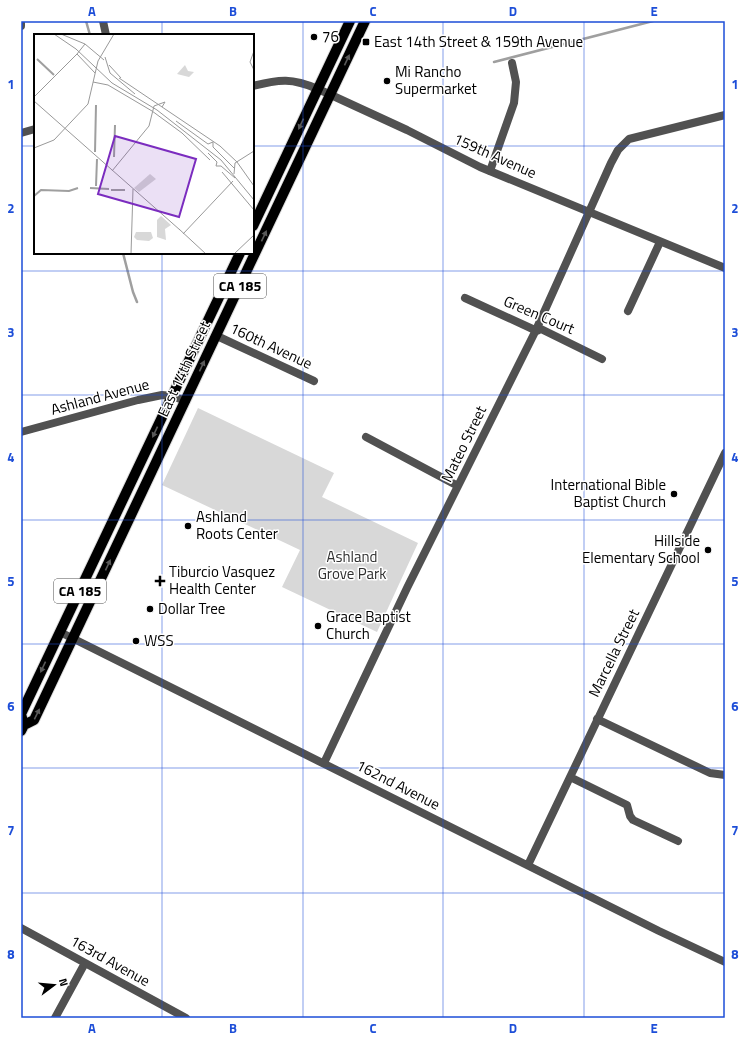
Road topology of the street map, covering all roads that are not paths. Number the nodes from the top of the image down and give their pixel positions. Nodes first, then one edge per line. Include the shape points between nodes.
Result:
1 (103, 21) edge
2 (350, 21) edge
3 (365, 21) edge
4 (106, 34) edge
5 (512, 63) dead end
6 (254, 86) edge
7 (318, 89) junction
8 (330, 95) junction
9 (725, 115) edge
10 (34, 130) edge
11 (21, 133) edge
12 (490, 171) junction
13 (588, 212) junction
14 (254, 224) edge
15 (660, 242) junction
16 (240, 254) edge
17 (725, 268) edge
18 (465, 298) dead end
19 (628, 311) dead end
20 (536, 330) junction
21 (217, 336) junction
22 (602, 359) dead end
23 (314, 381) dead end
24 (172, 396) junction
25 (186, 401) junction
26 (21, 432) edge
27 (366, 437) dead end
28 (725, 453) edge
29 (458, 486) junction
30 (60, 632) junction
31 (74, 638) junction
32 (597, 720) junction
33 (22, 728) edge
34 (324, 763) junction
35 (725, 774) edge
36 (570, 778) junction
37 (678, 841) dead end
38 (528, 865) junction
39 (21, 928) edge
40 (725, 962) edge
41 (85, 963) junction
42 (173, 1015) edge
43 (55, 1018) edge
44 (186, 1018) edge

1 - 4 street
2 - 7 main road
8 -> 3 main road, East 14th Street / CA 185
5 - 12 street via 516,82 514,103
6 - 7 street, 159th Avenue via 291,80
7 - 8 street, 159th Avenue
7 -> 14 main road
8 - 12 street, 159th Avenue
21 -> 8 main road, East 14th Street / CA 185
9 - 13 street, Mateo Street via 629,139 618,150
10 - 11 street
12 - 13 street, 159th Avenue
13 - 15 street, 159th Avenue
13 - 20 street, Mateo Street
15 - 17 street, 159th Avenue
15 - 19 street
16 - 24 main road, East 14th Street / CA 185
18 - 20 street, Green Court
20 - 22 street, Green Court via 541,329
20 - 29 street, Mateo Street
21 - 23 street, 160th Avenue
25 -> 21 main road, East 14th Street / CA 185
24 - 25 street, Ashland Avenue
24 - 26 street, Ashland Avenue via 162,395 138,400
24 -> 30 main road, East 14th Street / CA 185
31 -> 25 main road, East 14th Street / CA 185
27 - 29 street
28 - 32 street, Marcella Street
29 - 34 street, Mateo Street
30 - 31 street, 162nd Avenue
30 -> 33 main road, East 14th Street / CA 185 via 21,714
33 -> 31 main road, East 14th Street / CA 185 via 34,720
31 - 34 street, 162nd Avenue
32 - 35 street via 710,773
32 - 36 street, Marcella Street
34 - 38 street, 162nd Avenue
36 - 37 street via 627,805 633,820
36 - 38 street, Marcella Street
38 - 40 street, 162nd Avenue
39 - 41 street, 163rd Avenue
41 - 42 street, 163rd Avenue
41 - 43 street
42 - 44 street, 163rd Avenue

